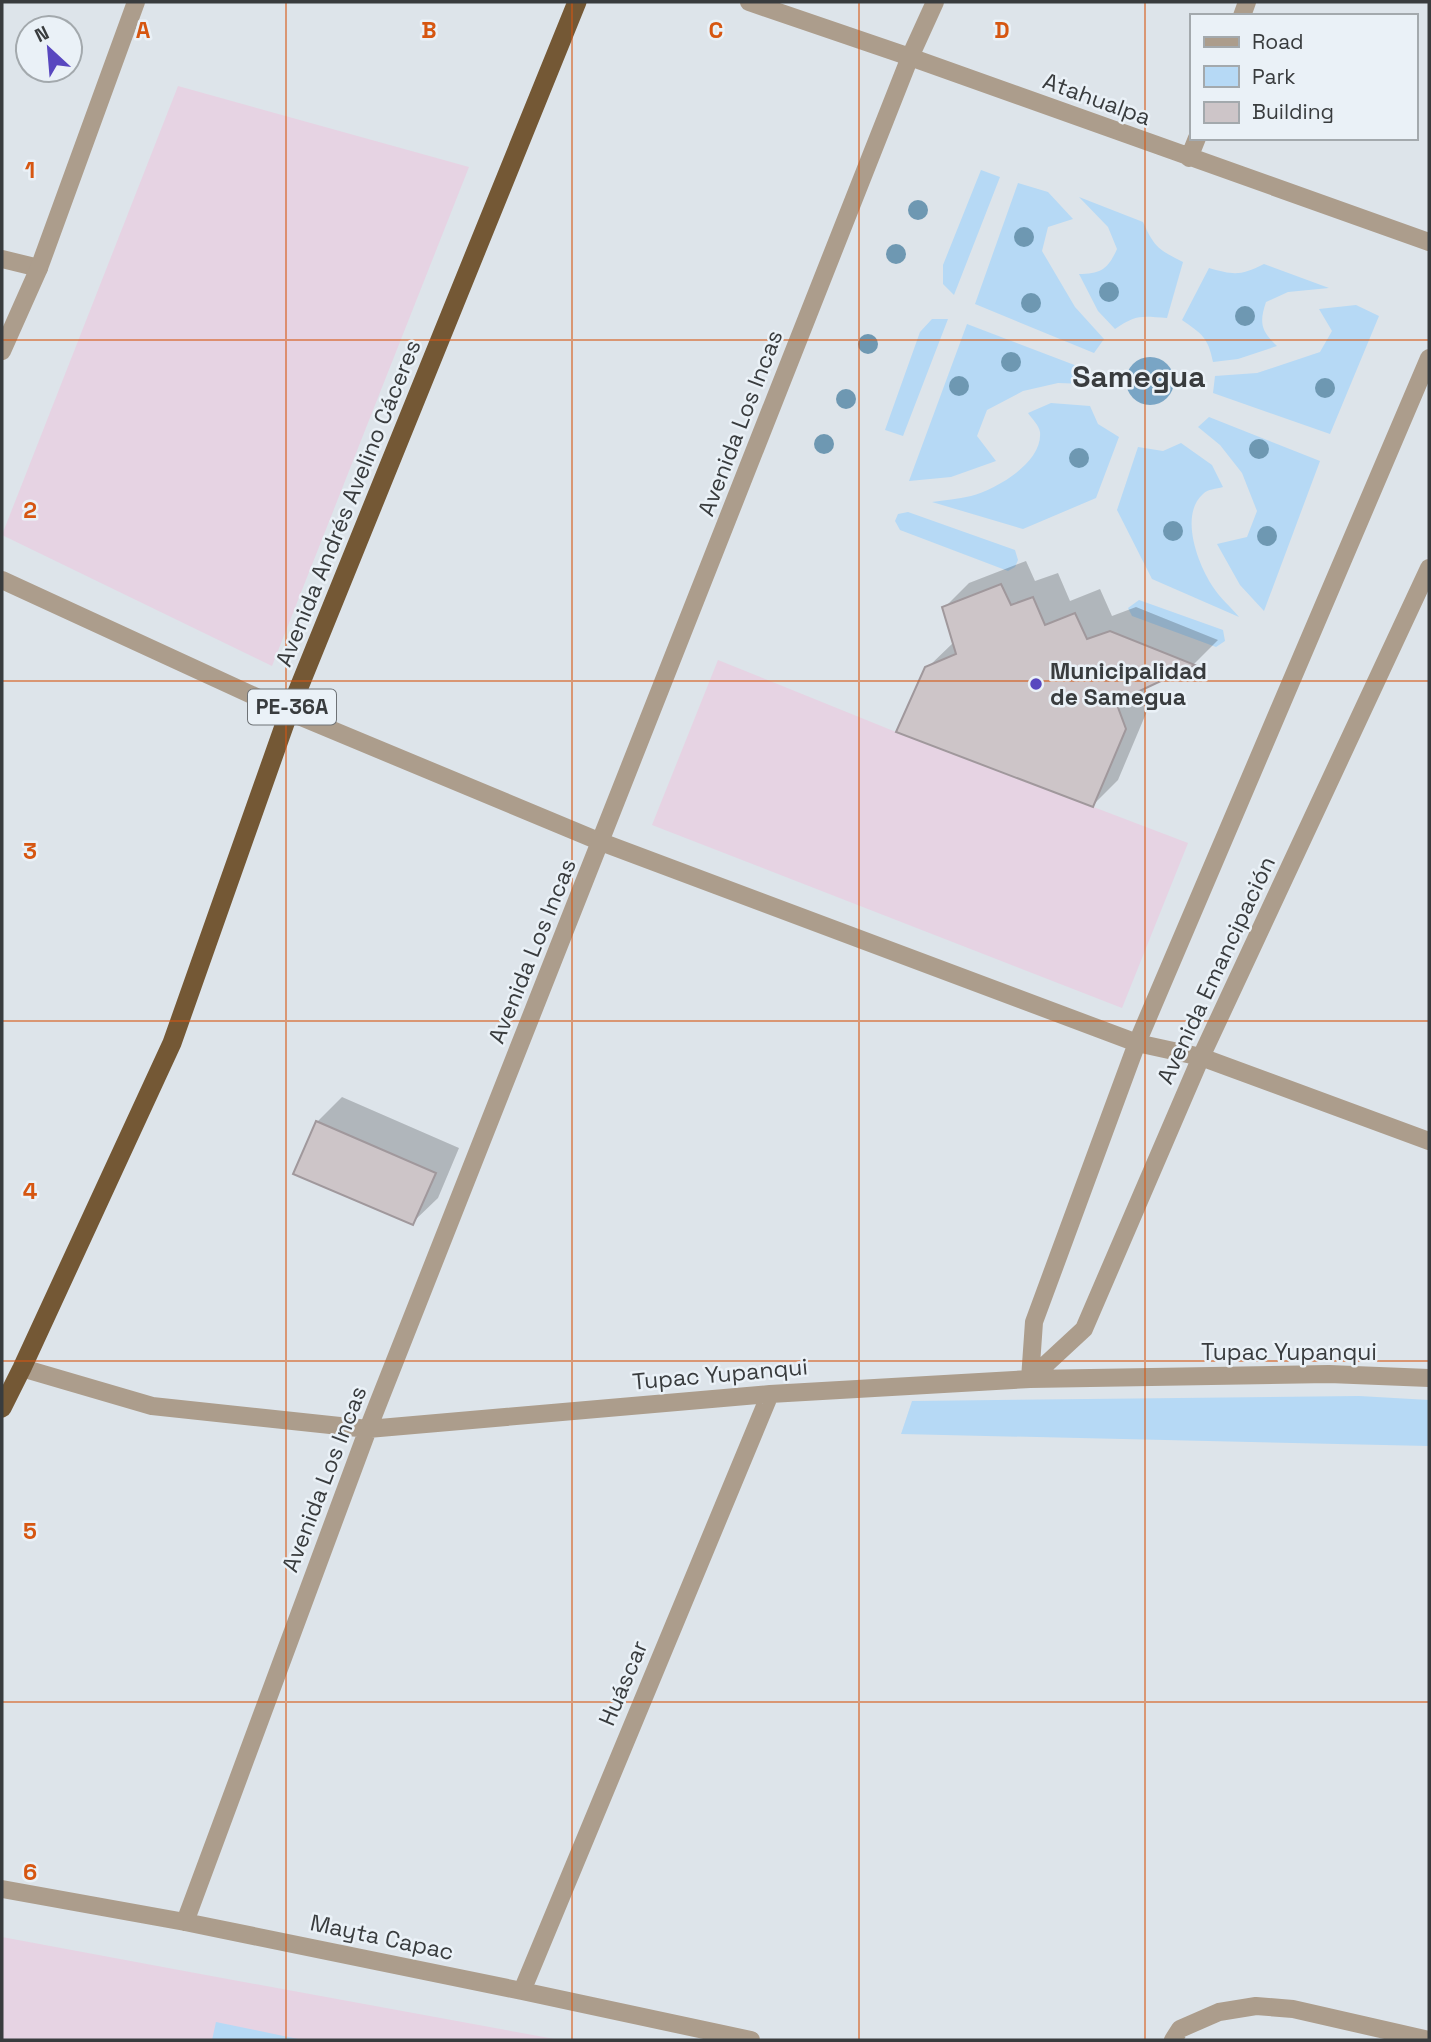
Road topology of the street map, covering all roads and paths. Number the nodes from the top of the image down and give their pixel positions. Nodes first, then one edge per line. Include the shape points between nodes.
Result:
1 (136, 2) edge
2 (577, 2) edge
3 (749, 2) edge
4 (935, 2) edge
5 (910, 57) junction
6 (1196, 140) edge
7 (1189, 158) junction
8 (1429, 242) edge
9 (2, 259) edge
10 (39, 268) junction
11 (2, 351) edge
12 (1429, 358) edge
13 (1429, 568) edge
14 (2, 580) edge
15 (1425, 590) edge
16 (289, 712) junction
17 (601, 842) junction
18 (1137, 1042) junction
19 (1201, 1057) junction
20 (1429, 1141) edge
21 (22, 1368) junction
22 (1429, 1378) edge
23 (1030, 1379) junction
24 (770, 1394) junction
25 (2, 1408) edge
26 (368, 1429) junction
27 (2, 1889) edge
28 (185, 1922) junction
29 (522, 1991) junction
30 (751, 2040) edge
31 (1173, 2040) edge
32 (1429, 2040) edge

1 - 10 street
2 - 16 highway, Avenida Andrés Avelino Cáceres / PE-36A
3 - 5 street, Atahualpa
4 - 5 street, Avenida Los Incas
5 - 7 street, Atahualpa
5 - 17 street, Avenida Los Incas
6 - 7 street
7 - 8 street, Atahualpa
9 - 10 street
10 - 11 street
12 - 18 street
13 - 15 street, Avenida Emancipación
14 - 16 street
15 - 19 street, Avenida Emancipación
16 - 17 street
16 - 21 highway, Avenida Andrés Avelino Cáceres / PE-36A via 172,1043
17 - 18 street
17 - 26 street, Avenida Los Incas
18 - 19 street
18 - 23 street via 1034,1322
19 - 20 street
19 - 23 street, Avenida Emancipación via 1084,1328
21 - 25 highway, Avenida Andrés Avelino Cáceres / PE-36A
21 - 26 street, Tupac Yupanqui via 152,1406
22 - 23 street, Tupac Yupanqui via 1329,1374
23 - 24 street, Tupac Yupanqui
24 - 26 street, Tupac Yupanqui
24 - 29 street, Huáscar
26 - 28 street, Avenida Los Incas
27 - 28 street, Mayta Capac
28 - 29 street, Mayta Capac
29 - 30 street, Mayta Capac
31 - 32 street via 1180,2029 1220,2012 1256,2006 1293,2009

